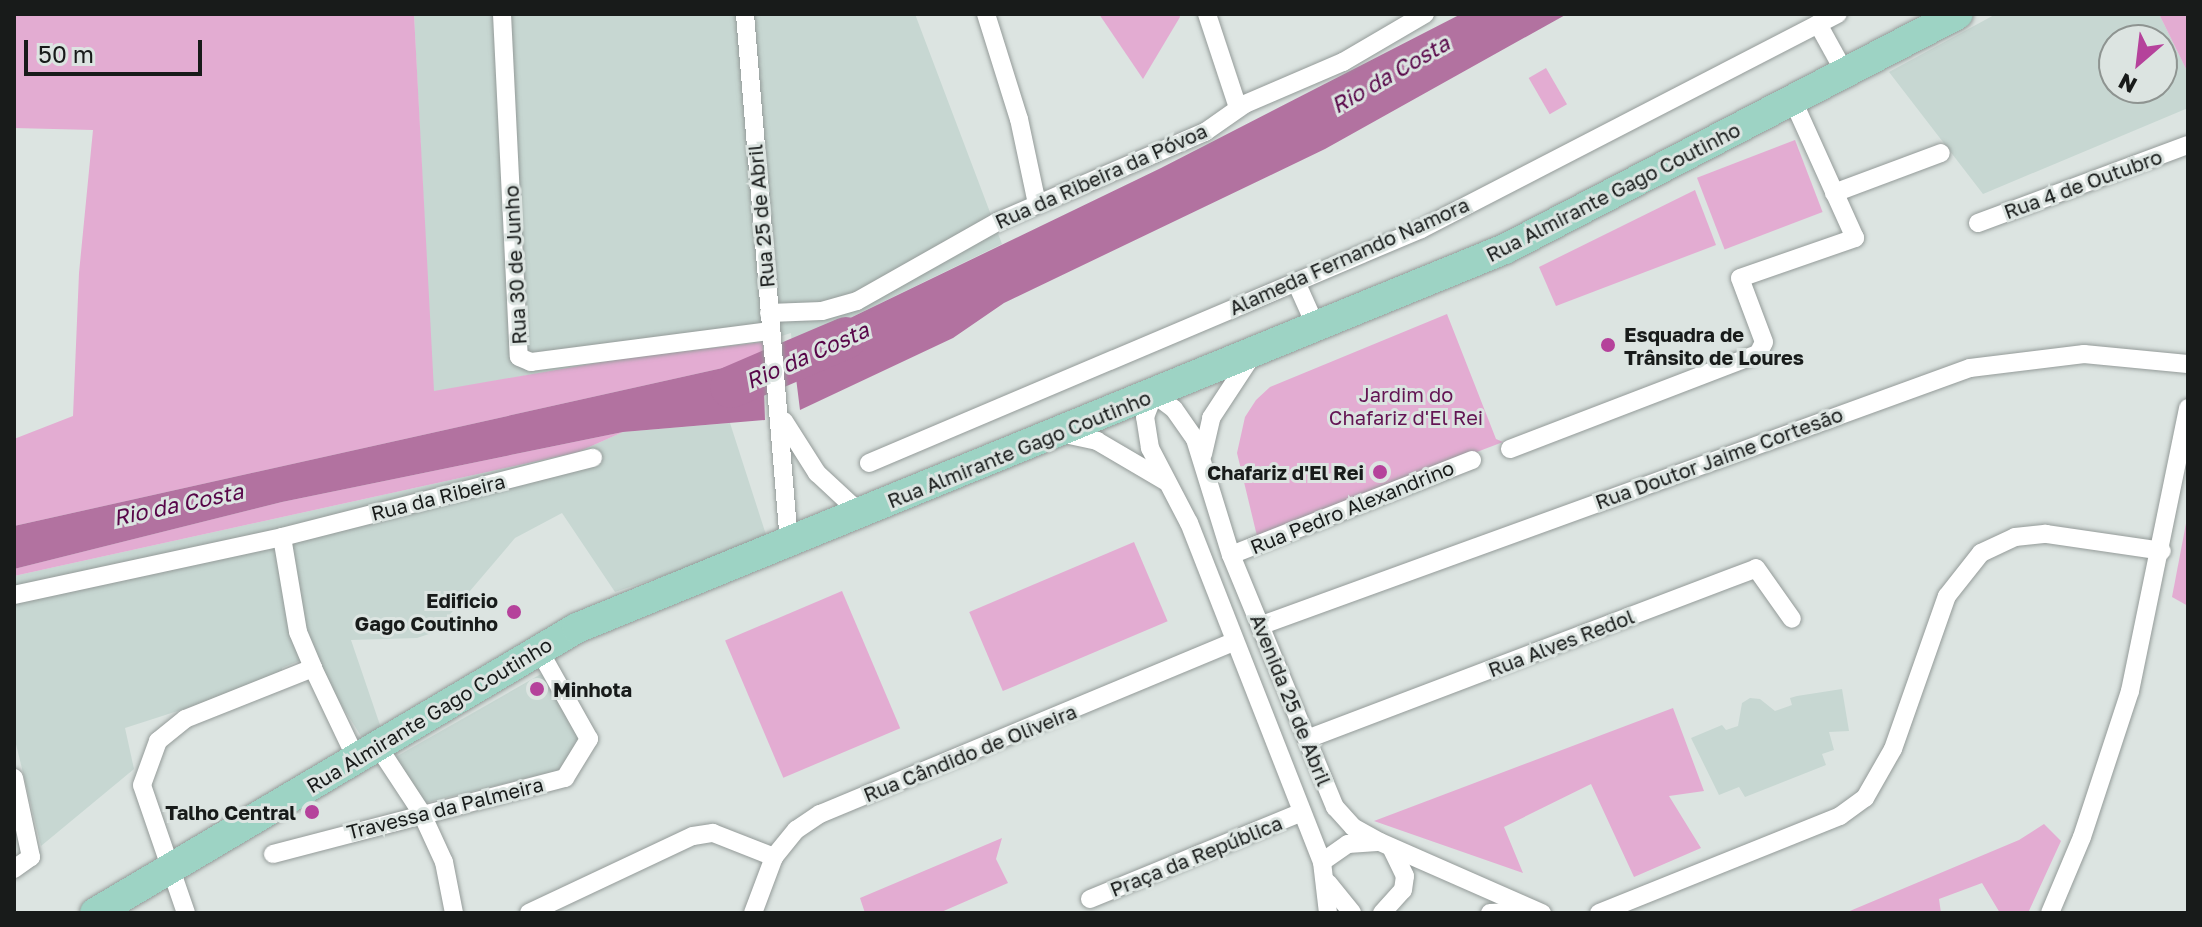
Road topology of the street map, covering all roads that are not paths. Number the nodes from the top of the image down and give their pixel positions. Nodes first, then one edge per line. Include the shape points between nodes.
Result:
1 (502, 14) edge
2 (745, 14) edge
3 (986, 14) edge
4 (1207, 14) edge
5 (1425, 14) edge
6 (1838, 14) edge
7 (1958, 14) edge
8 (1818, 24) junction
9 (1845, 73) junction
10 (1793, 101) junction
11 (1238, 108) junction
12 (2188, 145) edge
13 (1941, 153) dead end
14 (1834, 193) junction
15 (1037, 204) junction
16 (1978, 223) dead end
17 (1296, 282) junction
18 (771, 328) junction
19 (1317, 329) junction
20 (1251, 356) junction
21 (2188, 364) edge
22 (1154, 394) junction
23 (2188, 408) edge
24 (781, 417) junction
25 (1060, 433) junction
26 (1510, 449) dead end
27 (593, 458) dead end
28 (1472, 460) dead end
29 (869, 463) dead end
30 (1204, 472) junction
31 (1170, 487) junction
32 (860, 513) junction
33 (282, 537) junction
34 (789, 542) junction
35 (2162, 551) junction
36 (1231, 555) junction
37 (14, 595) edge
38 (1792, 619) dead end
39 (1262, 625) junction
40 (1234, 642) junction
41 (538, 648) junction
42 (313, 668) junction
43 (1307, 739) junction
44 (367, 751) junction
45 (14, 778) edge
46 (421, 812) junction
47 (1302, 812) junction
48 (1385, 844) junction
49 (273, 854) dead end
50 (774, 857) junction
51 (1322, 862) junction
52 (14, 869) edge
53 (170, 869) junction
54 (1447, 872) junction
55 (1328, 883) junction
56 (1403, 890) junction
57 (1090, 899) dead end
58 (1540, 912) edge
59 (95, 913) edge
60 (186, 913) edge
61 (454, 913) edge
62 (529, 913) edge
63 (753, 913) edge
64 (1328, 913) edge
65 (1352, 913) edge
66 (1382, 913) edge
67 (1490, 913) edge
68 (1599, 913) edge
69 (2050, 913) edge

1 - 18 street, Rua 30 de Junho via 519,357 531,362
2 - 18 street, Rua 25 de Abril
3 - 15 street via 1019,119
4 - 11 street
5 - 11 street, Rua da Ribeira da Póvoa via 1343,62
6 - 8 street, Alameda Fernando Namora
7 - 9 main road, Rua Almirante Gago Coutinho
8 - 9 street
8 - 17 street, Alameda Fernando Namora via 1421,229
9 - 10 main road, Rua Almirante Gago Coutinho
10 - 14 street
10 - 19 main road, Rua Almirante Gago Coutinho via 1505,249
11 - 15 street, Rua da Ribeira da Póvoa via 1205,132
12 - 16 street, Rua 4 de Outubro
13 - 14 street
14 - 26 street via 1855,238 1740,278 1764,342 1758,354
15 - 18 street, Rua da Ribeira da Póvoa via 857,301
17 - 19 street
17 - 29 street, Alameda Fernando Namora
18 - 24 street, Rua 25 de Abril
19 - 20 main road, Rua Almirante Gago Coutinho
20 - 22 main road, Rua Almirante Gago Coutinho
20 - 30 street, Avenida 25 de Abril via 1211,418
21 - 39 street, Rua Doutor Jaime Cortesão via 2084,354 1970,368
22 - 25 main road, Rua Almirante Gago Coutinho
22 - 30 street, Avenida 25 de Abril via 1188,426
22 - 31 street, Avenida 25 de Abril via 1145,417 1146,433
23 - 35 street
24 - 32 street, Rua 25 de Abril via 817,473
24 - 34 street, Rua 25 de Abril
25 - 31 street via 1097,441
25 - 32 main road, Rua Almirante Gago Coutinho
27 - 33 street, Rua da Ribeira
28 - 36 street, Rua Pedro Alexandrino
30 - 31 street
30 - 36 street, Avenida 25 de Abril
31 - 40 street, Avenida 25 de Abril
32 - 34 main road, Rua Almirante Gago Coutinho
33 - 37 street, Rua da Ribeira
33 - 42 street via 298,632
34 - 41 main road, Rua Almirante Gago Coutinho via 601,617
35 - 68 street via 2046,534 2015,537 1981,553 1947,596 1893,749 1865,798 1819,825
35 - 69 street via 2112,753
36 - 39 street, Avenida 25 de Abril
38 - 43 street, Rua Alves Redol via 1756,568
39 - 43 street, Avenida 25 de Abril
40 - 47 street, Avenida 25 de Abril
40 - 50 street, Rua Cândido de Oliveira via 820,814 796,830
41 - 44 main road, Rua Almirante Gago Coutinho
41 - 46 street, Travessa da Palmeira via 589,739 565,778
42 - 44 street
42 - 53 street via 185,719 158,741 142,785
43 - 48 street, Avenida 25 de Abril via 1335,807 1353,827
44 - 46 street
44 - 53 main road, Rua Almirante Gago Coutinho
45 - 52 street via 31,857
46 - 49 street, Travessa da Palmeira
46 - 61 street via 444,862
47 - 51 street, Avenida 25 de Abril
47 - 57 street, Praça da República
48 - 51 street via 1348,844
48 - 54 street, Avenida 25 de Abril
48 - 56 street via 1402,862
50 - 62 street via 713,833 693,836
50 - 63 street, Rua Cândido de Oliveira
51 - 55 street, Avenida 25 de Abril
53 - 59 main road, Rua Almirante Gago Coutinho
53 - 60 street
54 - 56 street via 1424,874
54 - 58 street, Avenida 25 de Abril
55 - 64 street, Avenida 25 de Abril
55 - 65 street
56 - 66 street
58 - 67 street

